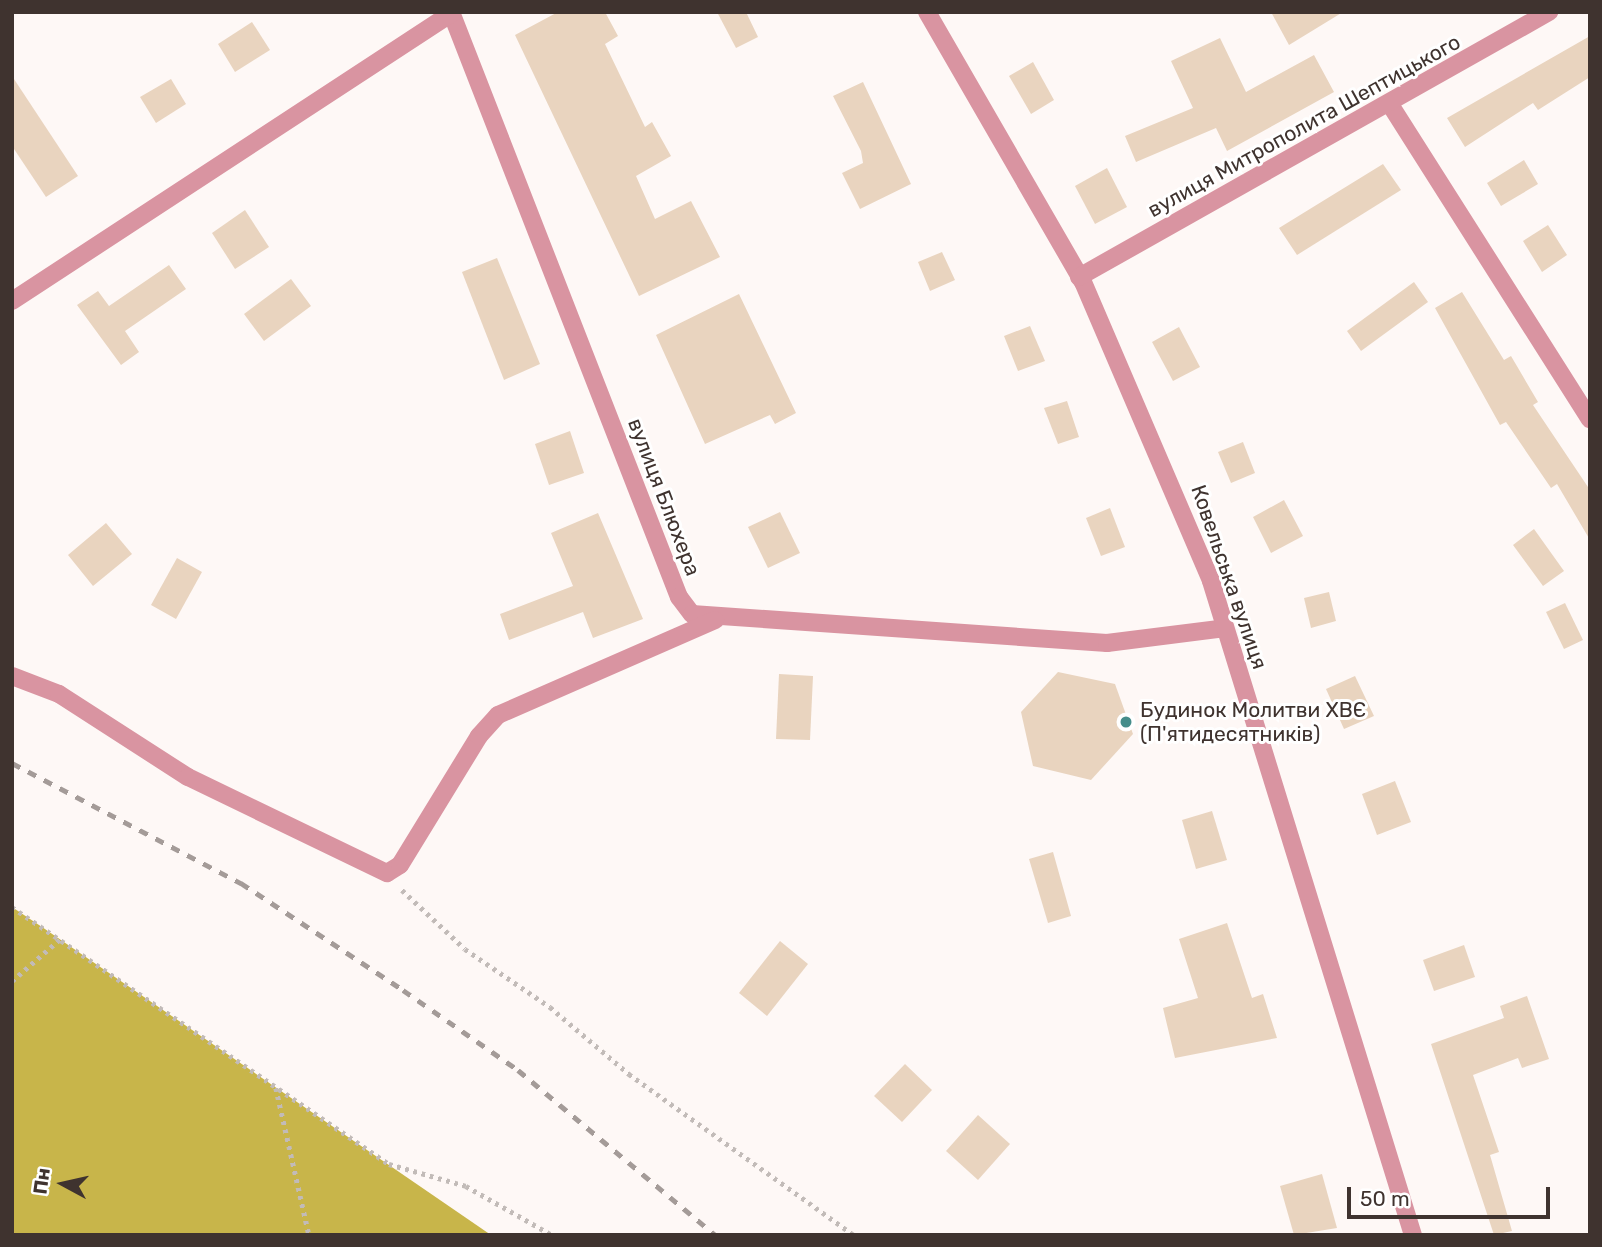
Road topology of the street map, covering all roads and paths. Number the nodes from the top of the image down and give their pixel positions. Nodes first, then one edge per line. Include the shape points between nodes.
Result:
1 (927, 12) edge
2 (1549, 12) edge
3 (451, 13) edge
4 (1391, 106) junction
5 (1079, 276) junction
6 (12, 301) edge
7 (1590, 419) edge
8 (715, 620) junction
9 (1226, 628) junction
10 (12, 676) edge
11 (382, 871) junction
12 (12, 906) edge
13 (60, 939) junction
14 (12, 981) edge
15 (276, 1087) junction
16 (309, 1235) edge
17 (552, 1235) edge
18 (855, 1235) edge
19 (1413, 1235) edge

1 - 5 street, Ковельська вулиця
2 - 4 street, вулиця Митрополита Шептицького
3 - 6 street
3 - 8 street, вулиця Блюхера via 679,597 692,614
4 - 5 street, вулиця Митрополита Шептицького
4 - 7 street
5 - 9 street, Ковельська вулиця via 1159,452
8 - 9 street, вулиця Блюхера via 1107,643
8 - 11 street via 498,715 400,865
9 - 19 street, Ковельська вулиця
10 - 11 street via 59,694 188,777
11 - 18 path via 465,948
12 - 13 path
13 - 14 path
13 - 15 path
15 - 16 path
15 - 17 path via 389,1164 466,1186

